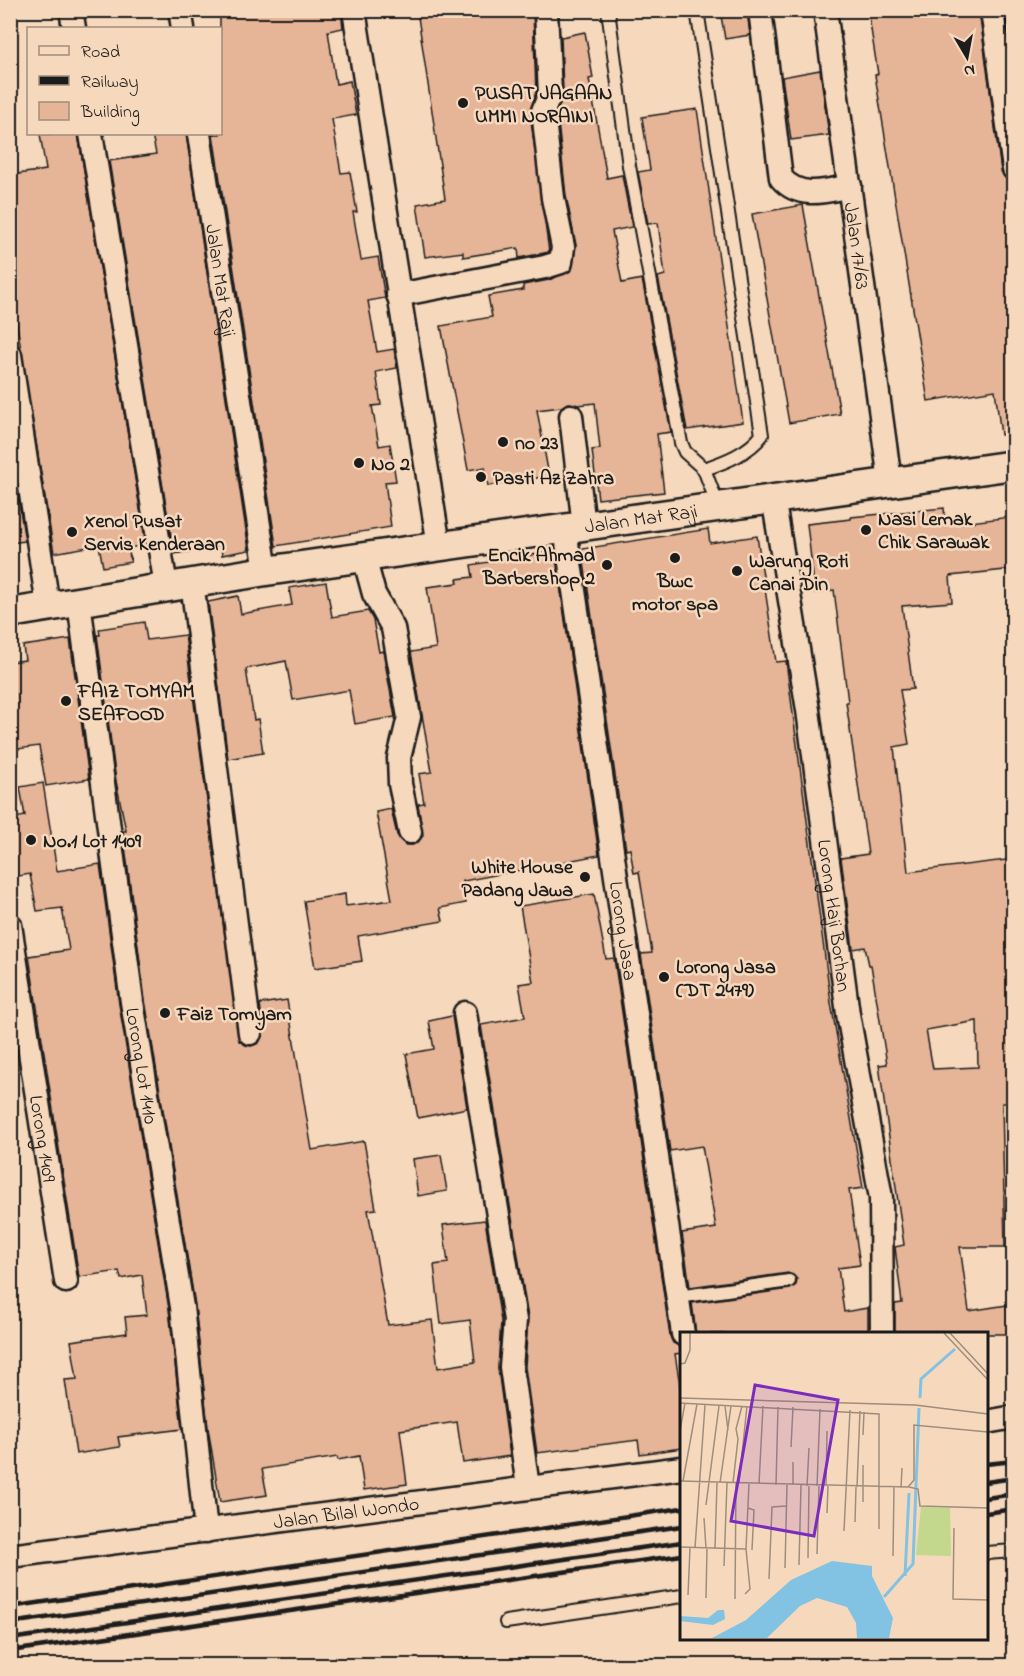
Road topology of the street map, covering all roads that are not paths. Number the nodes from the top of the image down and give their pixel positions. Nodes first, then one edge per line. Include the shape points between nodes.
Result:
1 (71, 10) edge
2 (180, 10) edge
3 (354, 10) edge
4 (546, 10) edge
5 (608, 10) edge
6 (697, 10) edge
7 (760, 10) edge
8 (825, 10) edge
9 (992, 10) edge
10 (74, 27) edge
11 (183, 27) edge
12 (92, 135) edge
13 (199, 135) edge
14 (1014, 169) edge
15 (850, 186) junction
16 (398, 295) junction
17 (10, 355) edge
18 (571, 416) dead end
19 (1014, 465) edge
20 (704, 469) junction
21 (890, 481) junction
22 (773, 497) junction
23 (717, 506) junction
24 (575, 528) junction
25 (439, 546) junction
26 (364, 557) junction
27 (266, 571) junction
28 (179, 584) junction
29 (79, 602) junction
30 (48, 606) junction
31 (10, 613) edge
32 (410, 832) dead end
33 (10, 925) edge
34 (465, 1013) dead end
35 (250, 1033) dead end
36 (66, 1281) dead end
37 (789, 1281) dead end
38 (678, 1297) junction
39 (684, 1332) edge
40 (882, 1332) edge
41 (1014, 1418) edge
42 (988, 1422) edge
43 (680, 1468) edge
44 (528, 1487) junction
45 (206, 1531) junction
46 (1014, 1551) edge
47 (988, 1553) edge
48 (10, 1556) edge
49 (680, 1596) edge
50 (506, 1622) dead end

1 - 10 street
2 - 11 street
3 - 16 street
4 - 16 street via 550,94 543,111 561,262
5 - 20 lane via 629,166 681,443
6 - 20 lane via 762,435 755,445
7 - 15 street via 781,178 788,186 814,194
8 - 15 street, Jalan 17/63
9 - 14 street
12 - 28 street
13 - 27 street, Jalan Mat Raji
15 - 21 street, Jalan 17/63
16 - 25 street
17 - 30 street
18 - 24 street, Lorong Jasa
19 - 21 street, Jalan Mat Raji
20 - 23 lane
21 - 22 street, Jalan Mat Raji
22 - 23 street, Jalan Mat Raji
22 - 40 street, Lorong Haji Borhan via 808,710 848,1014 881,1197
23 - 24 street, Jalan Mat Raji
24 - 25 street, Jalan Mat Raji
24 - 38 street, Lorong Jasa
25 - 26 street, Jalan Mat Raji
26 - 27 street, Jalan Mat Raji
26 - 32 street via 374,594 393,628 409,717 399,758
27 - 28 street, Jalan Mat Raji
28 - 29 street, Jalan Mat Raji
28 - 35 street
29 - 30 street, Jalan Mat Raji
29 - 45 street, Lorong Lot 1410 via 132,1002 182,1307
30 - 31 street, Jalan Mat Raji
33 - 36 street, Lorong 1409
34 - 44 street via 515,1320 511,1367
37 - 38 lane
38 - 39 street, Lorong Jasa
41 - 42 street
43 - 44 street, Jalan Bilal Wondo
44 - 45 street, Jalan Bilal Wondo
45 - 48 street, Jalan Bilal Wondo
46 - 47 lane
49 - 50 lane

